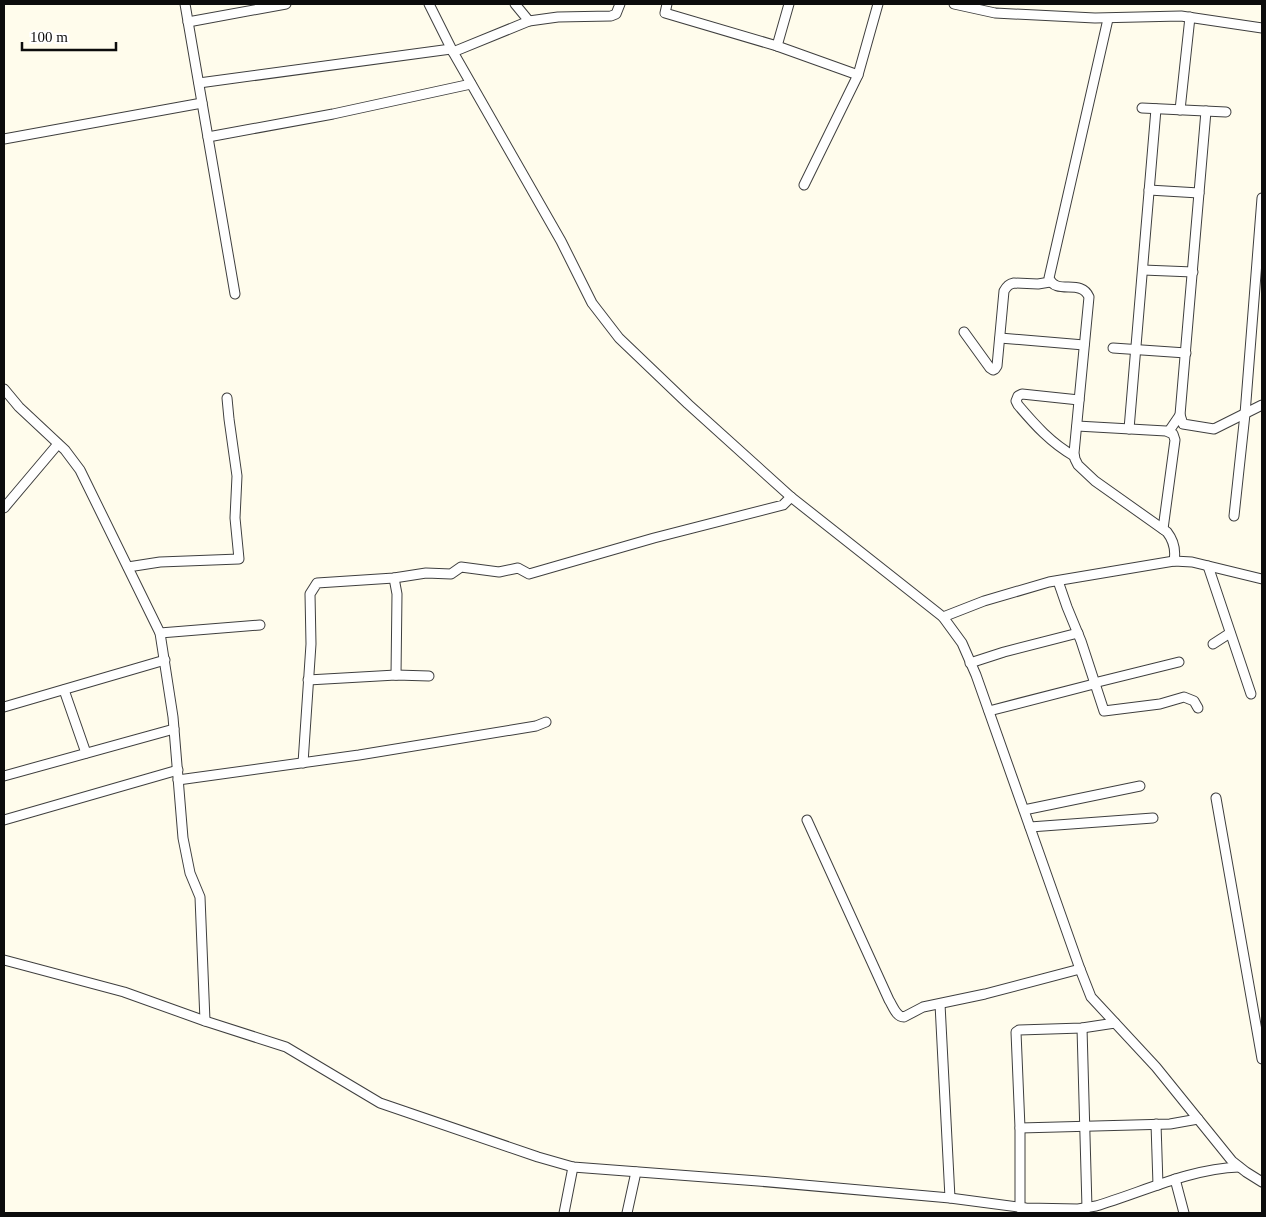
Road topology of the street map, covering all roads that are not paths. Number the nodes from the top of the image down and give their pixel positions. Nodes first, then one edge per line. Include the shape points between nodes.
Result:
1 (185, 4) edge
2 (286, 4) edge
3 (429, 4) edge
4 (515, 4) edge
5 (620, 4) edge
6 (667, 4) edge
7 (789, 4) edge
8 (878, 4) edge
9 (954, 4) edge
10 (972, 6) edge
11 (1190, 17) junction
12 (1108, 19) junction
13 (529, 21) junction
14 (188, 22) junction
15 (1262, 28) edge
16 (777, 46) junction
17 (452, 51) junction
18 (858, 76) junction
19 (199, 82) junction
20 (471, 84) junction
21 (202, 103) junction
22 (1142, 108) dead end
23 (1156, 109) junction
24 (1180, 110) junction
25 (1206, 111) junction
26 (1226, 112) dead end
27 (208, 137) junction
28 (4, 139) edge
29 (804, 185) dead end
30 (1149, 190) junction
31 (1198, 194) junction
32 (1262, 198) edge
33 (1262, 209) edge
34 (1142, 270) junction
35 (1193, 272) junction
36 (1050, 282) junction
37 (235, 294) dead end
38 (964, 332) dead end
39 (1000, 338) junction
40 (1084, 345) junction
41 (1113, 348) dead end
42 (1136, 350) junction
43 (1186, 353) junction
44 (4, 389) edge
45 (228, 398) dead end
46 (1079, 400) junction
47 (1262, 405) edge
48 (1245, 414) junction
49 (1180, 415) junction
50 (1077, 426) junction
51 (1129, 429) junction
52 (1169, 431) junction
53 (58, 444) junction
54 (1074, 456) junction
55 (791, 497) junction
56 (4, 508) edge
57 (1234, 516) dead end
58 (1163, 529) junction
59 (1174, 561) junction
60 (1208, 566) junction
61 (128, 567) junction
62 (394, 578) junction
63 (1262, 579) edge
64 (1058, 580) junction
65 (943, 617) junction
66 (260, 625) dead end
67 (1078, 632) junction
68 (160, 633) junction
69 (1230, 633) junction
70 (1213, 644) dead end
71 (164, 660) junction
72 (1179, 662) dead end
73 (970, 663) junction
74 (396, 675) junction
75 (429, 676) dead end
76 (308, 680) junction
77 (1094, 683) junction
78 (64, 690) junction
79 (1251, 694) dead end
80 (4, 707) edge
81 (1198, 708) dead end
82 (989, 711) junction
83 (546, 722) dead end
84 (174, 729) junction
85 (86, 753) junction
86 (303, 763) junction
87 (178, 770) junction
88 (4, 776) edge
89 (178, 780) junction
90 (1140, 786) dead end
91 (1216, 798) dead end
92 (1024, 810) junction
93 (1153, 818) dead end
94 (4, 820) edge
95 (807, 820) dead end
96 (1030, 827) junction
97 (4, 960) edge
98 (1080, 969) junction
99 (940, 1004) junction
100 (206, 1021) junction
101 (1115, 1023) junction
102 (1082, 1028) junction
103 (1262, 1059) edge
104 (1198, 1119) junction
105 (1156, 1124) junction
106 (1085, 1126) junction
107 (1020, 1128) junction
108 (573, 1167) junction
109 (1239, 1167) junction
110 (636, 1172) junction
111 (1175, 1179) junction
112 (1262, 1182) edge
113 (1158, 1185) junction
114 (950, 1198) junction
115 (1020, 1208) junction
116 (1087, 1208) junction
117 (564, 1213) edge
118 (627, 1213) edge
119 (1184, 1213) edge

1 - 14 street
2 - 14 street
3 - 17 street
4 - 13 street
5 - 13 street via 616,14 611,16
6 - 16 street via 664,13
7 - 16 street
8 - 18 street
9 - 10 street
10 - 12 street via 995,13
11 - 12 street
11 - 15 street
11 - 24 street
12 - 36 street
13 - 17 street
14 - 19 street
16 - 18 street
17 - 19 street
17 - 20 street
18 - 29 street
19 - 21 street
20 - 27 street
20 - 55 street via 601,316 668,386
21 - 27 street
21 - 28 street
22 - 23 street
23 - 24 street
23 - 30 street
24 - 25 street
25 - 26 street
25 - 31 street
27 - 37 street
30 - 31 street
30 - 34 street
31 - 35 street
32 - 33 street
33 - 48 street
34 - 35 street
34 - 42 street
35 - 43 street
36 - 39 street via 1014,283 1006,288
36 - 40 street via 1086,291 1090,300
38 - 39 street via 993,370 997,366
39 - 40 street
40 - 46 street
41 - 42 street
42 - 43 street
42 - 51 street
43 - 49 street
44 - 53 street
45 - 61 street via 237,476 235,518 239,558
46 - 50 street
46 - 54 street via 1022,394 1016,401 1047,437
47 - 48 street
48 - 49 street via 1214,429 1183,424
48 - 57 street
49 - 52 street
50 - 51 street
50 - 54 street
51 - 52 street
52 - 58 street via 1175,440
53 - 56 street
53 - 61 street via 80,470
54 - 58 street via 1078,465 1095,481
55 - 62 street via 783,505 529,574 518,568 499,572 461,567 451,574 426,573
55 - 65 street
58 - 59 street via 1174,546
59 - 60 street
59 - 64 street
60 - 63 street
60 - 69 street
61 - 68 street
62 - 74 street via 397,594
62 - 76 street via 317,583 310,594
64 - 65 street via 984,601
64 - 67 street
65 - 73 street via 962,643
66 - 68 street
67 - 73 street
67 - 77 street
68 - 71 street
69 - 70 street
69 - 79 street
71 - 78 street
71 - 84 street
72 - 77 street
73 - 82 street
74 - 75 street
74 - 76 street
76 - 86 street
77 - 81 street via 1104,711 1160,704 1184,697 1194,701
77 - 82 street
78 - 80 street
78 - 85 street
82 - 92 street
83 - 86 street
84 - 85 street
84 - 87 street
85 - 88 street
86 - 89 street
87 - 89 street
87 - 94 street
89 - 100 street via 183,838 190,873 200,897
90 - 92 street
91 - 103 street
92 - 96 street
93 - 96 street
95 - 99 street via 898,1015 904,1017 923,1007
96 - 98 street
97 - 100 street via 124,992
98 - 99 street
98 - 101 street via 1092,997
99 - 114 street
100 - 108 street via 286,1047 380,1104
101 - 102 street
101 - 104 street
102 - 106 street
102 - 107 street via 1016,1032
104 - 105 street
104 - 109 street
105 - 106 street
105 - 113 street
106 - 107 street
106 - 116 street
107 - 115 street
108 - 110 street
108 - 117 street
109 - 111 street
109 - 112 street
110 - 114 street
110 - 118 street
111 - 113 street
111 - 119 street
113 - 116 street
114 - 115 street
115 - 116 street

